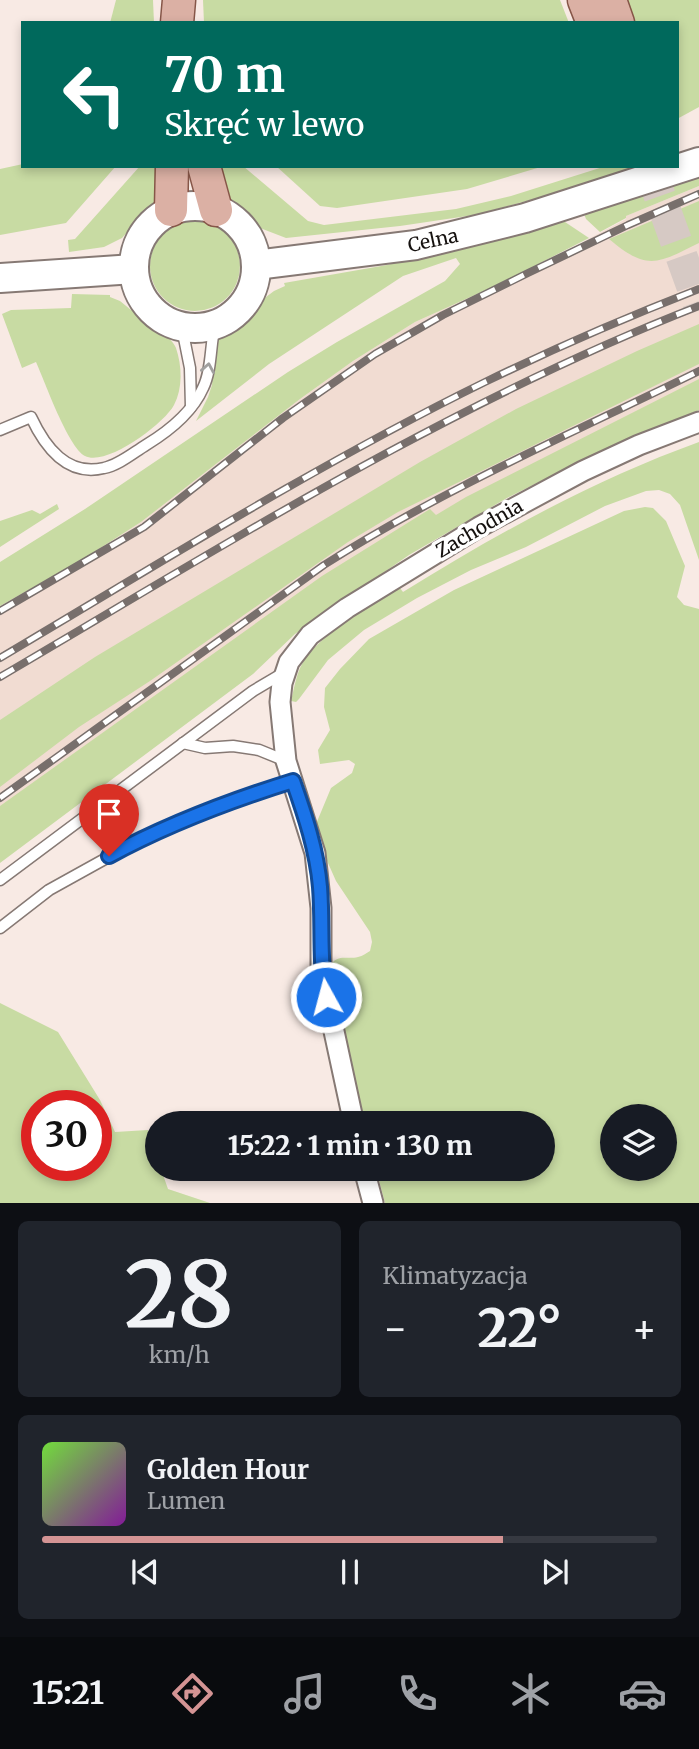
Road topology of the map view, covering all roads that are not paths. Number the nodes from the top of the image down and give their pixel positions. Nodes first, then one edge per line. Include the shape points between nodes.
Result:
1 (584, 0) edge
2 (610, 0) edge
3 (592, 21) edge
4 (617, 21) edge
5 (699, 146) edge
6 (679, 156) edge
7 (699, 162) edge
8 (172, 168) edge
9 (205, 168) edge
10 (655, 168) edge
11 (605, 194) junction
12 (171, 210) junction
13 (216, 210) junction
14 (256, 265) junction
15 (134, 270) junction
16 (0, 278) edge
17 (215, 325) junction
18 (182, 328) junction
19 (191, 408) junction
20 (699, 422) edge
21 (0, 430) edge
22 (285, 671) junction
23 (183, 743) junction
24 (286, 761) junction
25 (293, 781) junction
26 (0, 880) edge
27 (0, 928) edge
28 (351, 1111) edge
29 (368, 1181) edge
30 (373, 1203) edge

1 - 3 main road
2 - 4 main road
5 - 6 street
7 - 11 street, Celna
8 - 12 main road
9 - 13 main road
10 - 11 street, Celna
11 - 14 street, Celna via 416,245
12 - 13 street via 194,206
12 - 15 street via 146,230 138,244
13 - 14 street via 229,216 248,237
14 - 17 street via 250,295 241,308
15 - 16 street
15 - 18 street via 146,304
17 - 18 street
19 -> 17 lane via 204,388
18 - 19 lane
19 - 21 lane via 159,436 104,468 86,470 59,458 31,418
20 - 22 street, Zachodnia via 543,491 393,578 310,635
22 - 23 lane
22 - 24 street via 280,702
23 - 24 lane via 259,750
23 - 26 lane
24 - 25 street
25 - 27 lane via 150,834 48,890
25 - 28 street via 315,853 321,971
29 - 30 street

